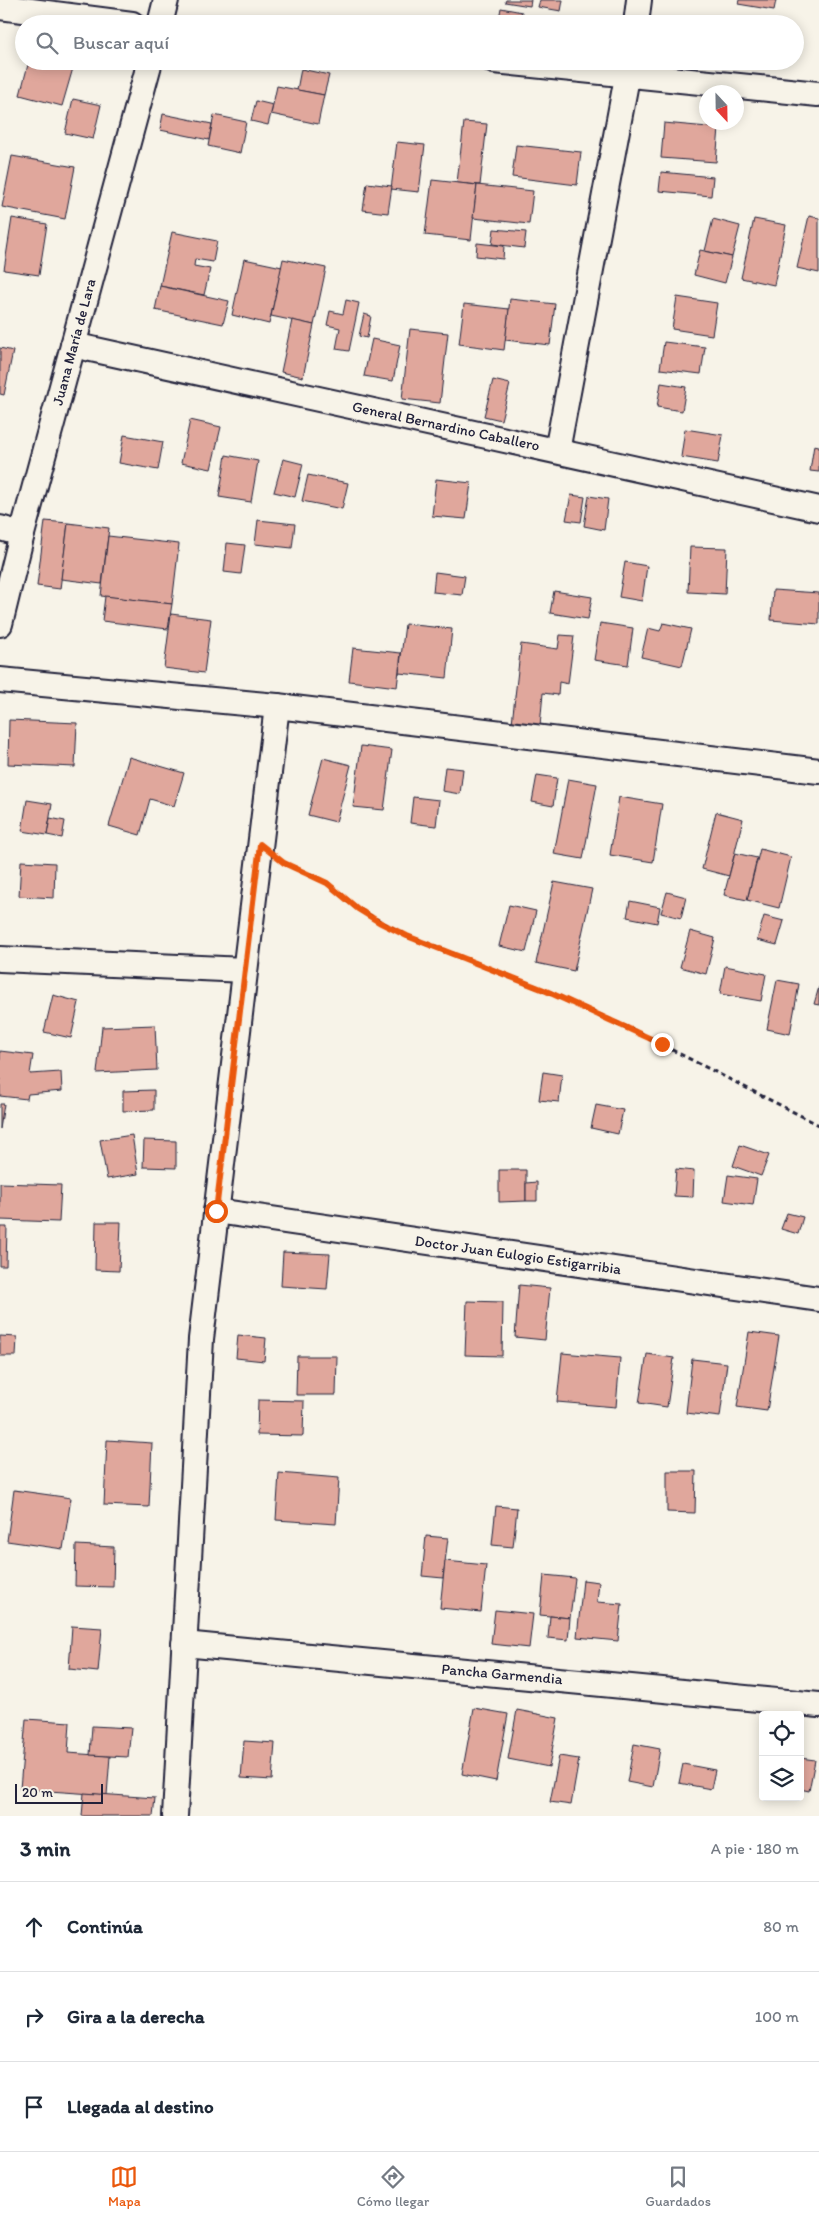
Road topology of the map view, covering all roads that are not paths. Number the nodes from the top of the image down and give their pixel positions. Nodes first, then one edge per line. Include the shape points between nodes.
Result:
1 (166, 0) edge
2 (639, 0) edge
3 (0, 7) edge
4 (62, 15) edge
5 (162, 15) edge
6 (637, 15) edge
7 (148, 70) edge
8 (629, 70) edge
9 (644, 70) edge
10 (818, 94) dead end
11 (73, 345) junction
12 (557, 451) junction
13 (819, 508) edge
14 (11, 531) edge
15 (0, 624) edge
16 (0, 680) edge
17 (277, 706) junction
18 (819, 771) edge
19 (0, 959) edge
20 (245, 970) junction
21 (216, 1211) junction
22 (819, 1299) edge
23 (184, 1644) junction
24 (819, 1705) edge
25 (176, 1816) edge

1 - 5 street
2 - 6 street
3 - 4 street
7 - 11 street, Juana María de Lara
8 - 12 street
9 - 10 street
11 - 12 street, General Bernardino Caballero
11 - 14 street, Juana María de Lara
12 - 13 street, General Bernardino Caballero
14 - 15 street, Juana María de Lara
16 - 17 street
17 - 18 street
17 - 20 street
19 - 20 street
20 - 21 street
21 - 22 street, Doctor Juan Eulogio Estigarribia
21 - 23 street via 201,1339
23 - 24 street, Pancha Garmendia
23 - 25 street

